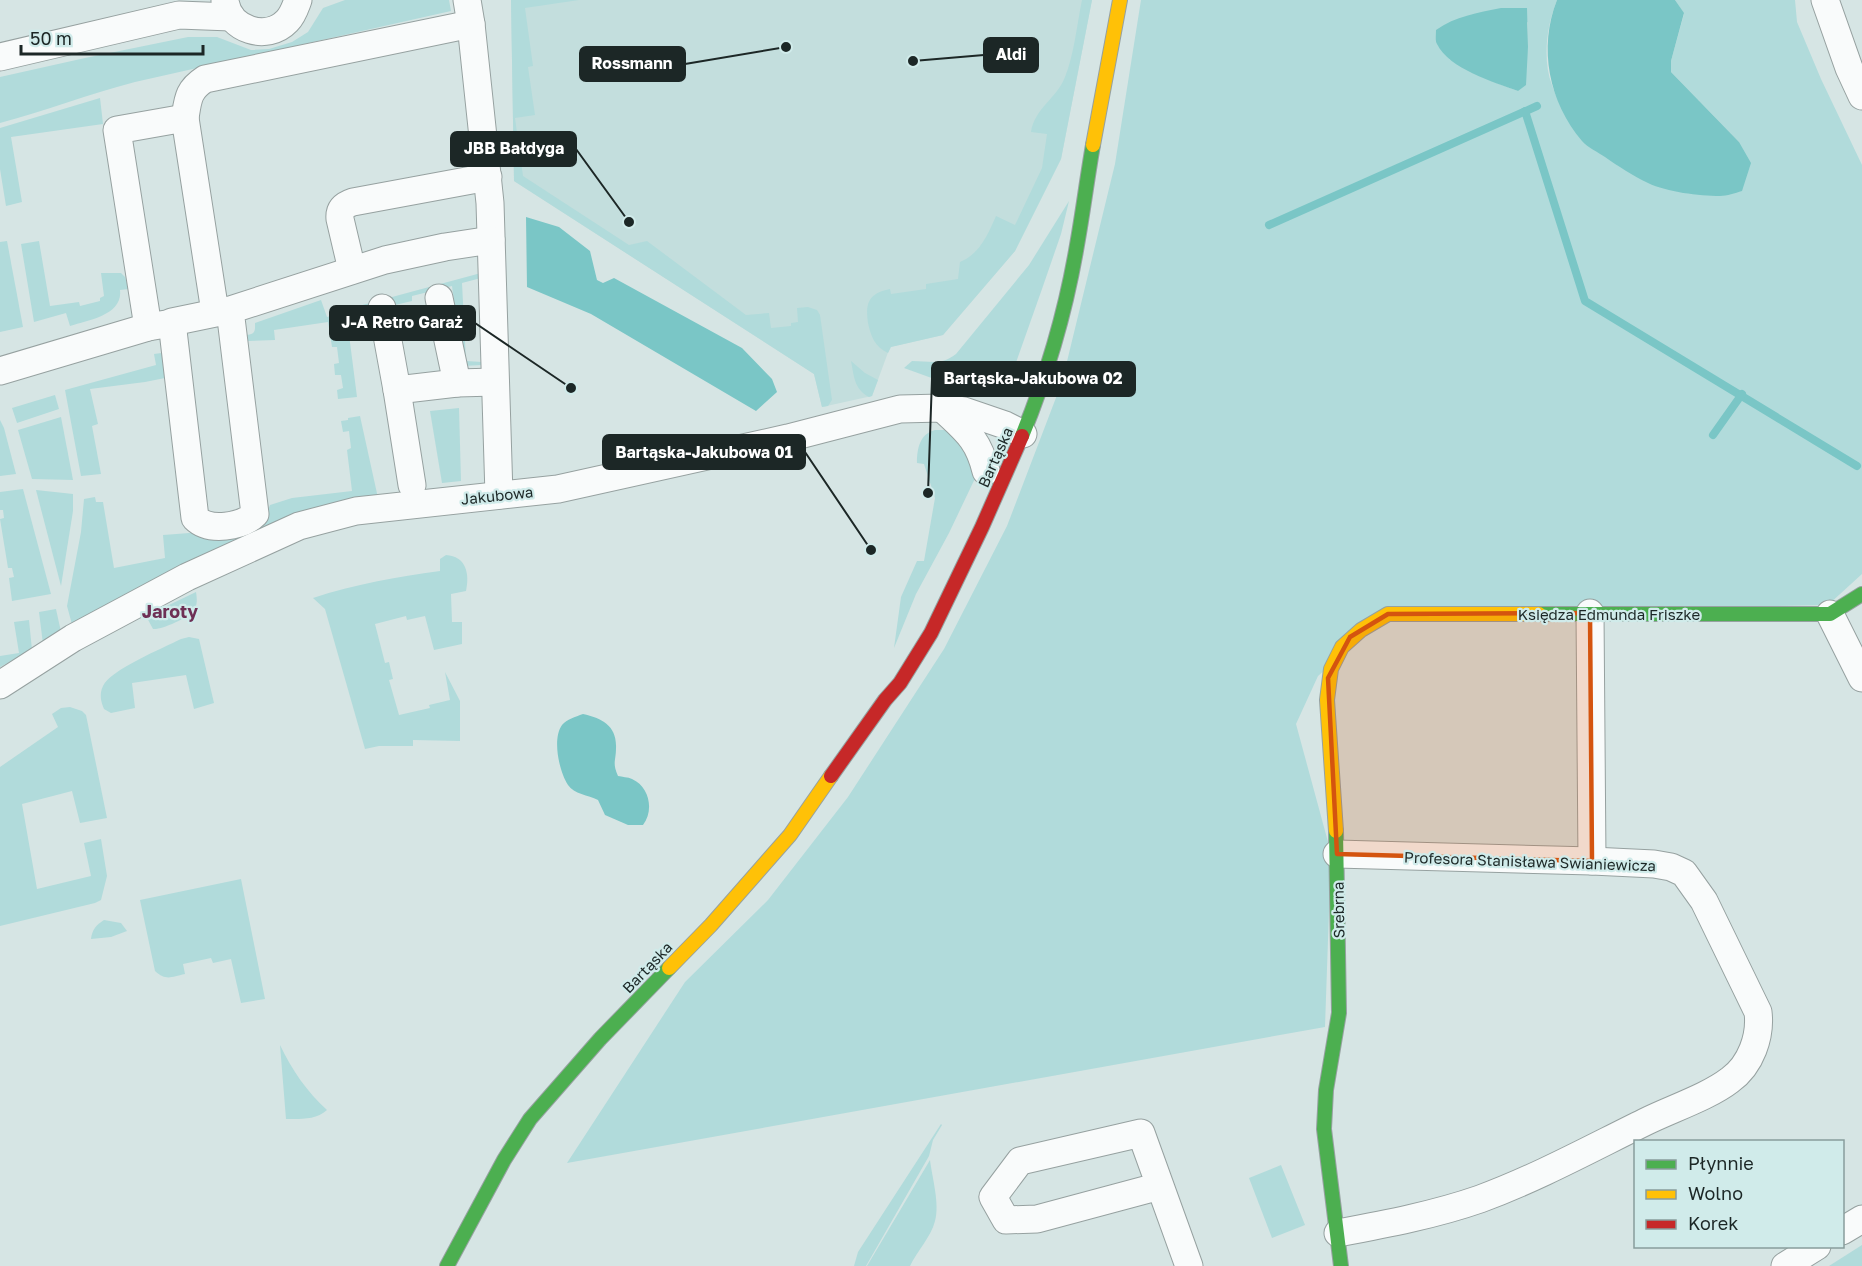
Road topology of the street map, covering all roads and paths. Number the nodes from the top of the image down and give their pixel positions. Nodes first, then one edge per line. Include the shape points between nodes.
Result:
1 (298, 0) edge
2 (1120, 0) edge
3 (1825, 0) edge
4 (189, 8) edge
5 (228, 9) edge
6 (469, 12) edge
7 (0, 57) edge
8 (1862, 96) edge
9 (185, 118) junction
10 (488, 177) junction
11 (1082, 206) junction
12 (491, 240) junction
13 (1060, 261) dead end
14 (352, 270) junction
15 (439, 298) dead end
16 (382, 308) dead end
17 (223, 311) junction
18 (160, 325) junction
19 (0, 371) edge
20 (495, 382) junction
21 (457, 383) junction
22 (397, 390) junction
23 (942, 408) junction
24 (1000, 445) junction
25 (412, 485) dead end
26 (499, 495) junction
27 (1862, 594) edge
28 (1590, 613) junction
29 (1388, 614) joint
30 (1830, 614) junction
31 (903, 651) dead end
32 (1862, 678) edge
33 (0, 685) edge
34 (885, 700) junction
35 (1337, 854) junction
36 (1592, 861) junction
37 (1160, 1186) junction
38 (1862, 1219) edge
39 (1844, 1230) edge
40 (1338, 1233) junction
41 (1813, 1248) edge
42 (447, 1266) edge
43 (1189, 1266) edge
44 (1341, 1266) edge
45 (1785, 1266) edge

1 - 5 street via 286,22 263,32 240,25
2 - 11 street, Bartąska
3 - 8 street
4 - 5 street
4 - 7 street
6 - 9 street via 205,79 190,93
6 - 10 street
9 - 17 street
9 - 18 street via 117,130
10 - 12 street
10 - 14 street via 344,205 340,219
11 - 13 street, Bartąska
11 - 24 street, Bartąska via 1077,246 1045,375
12 - 14 street via 415,253
12 - 20 street
14 - 17 street
15 - 21 street
16 - 22 street
17 - 18 street
17 - 18 street via 255,514 225,526 208,525 195,518
18 - 19 street
20 - 21 street
20 - 26 street
21 - 22 street
22 - 25 street
23 - 24 street, Jakubowa via 964,411
23 - 24 street via 976,441 983,456
23 - 26 street, Jakubowa via 900,409 788,438 556,480
24 - 34 street, Bartąska via 982,527 932,633
26 - 33 street, Jakubowa via 356,511 299,526 135,605
27 - 30 street
28 - 29 street, Księdza Edmunda Friszke
28 - 30 street, Księdza Edmunda Friszke
28 - 36 street
29 - 35 street, Srebrna via 1350,637 1328,678
30 - 32 street
31 - 34 street, Bartąska
34 - 42 street, Bartąska via 790,835 530,1119
35 - 36 street, Profesora Stanisława Swianiewicza
35 - 40 street, Srebrna via 1340,1013 1326,1090 1324,1129
36 - 40 street, Profesora Stanisława Swianiewicza via 1654,864 1684,873 1704,901 1758,1012 1757,1040 1743,1067 1714,1090 1535,1177 1422,1216
37 - 37 street via 1141,1133 1020,1161 993,1197 1006,1221 1037,1219
37 - 43 street
38 - 39 street
40 - 44 street, Srebrna
41 - 45 street

